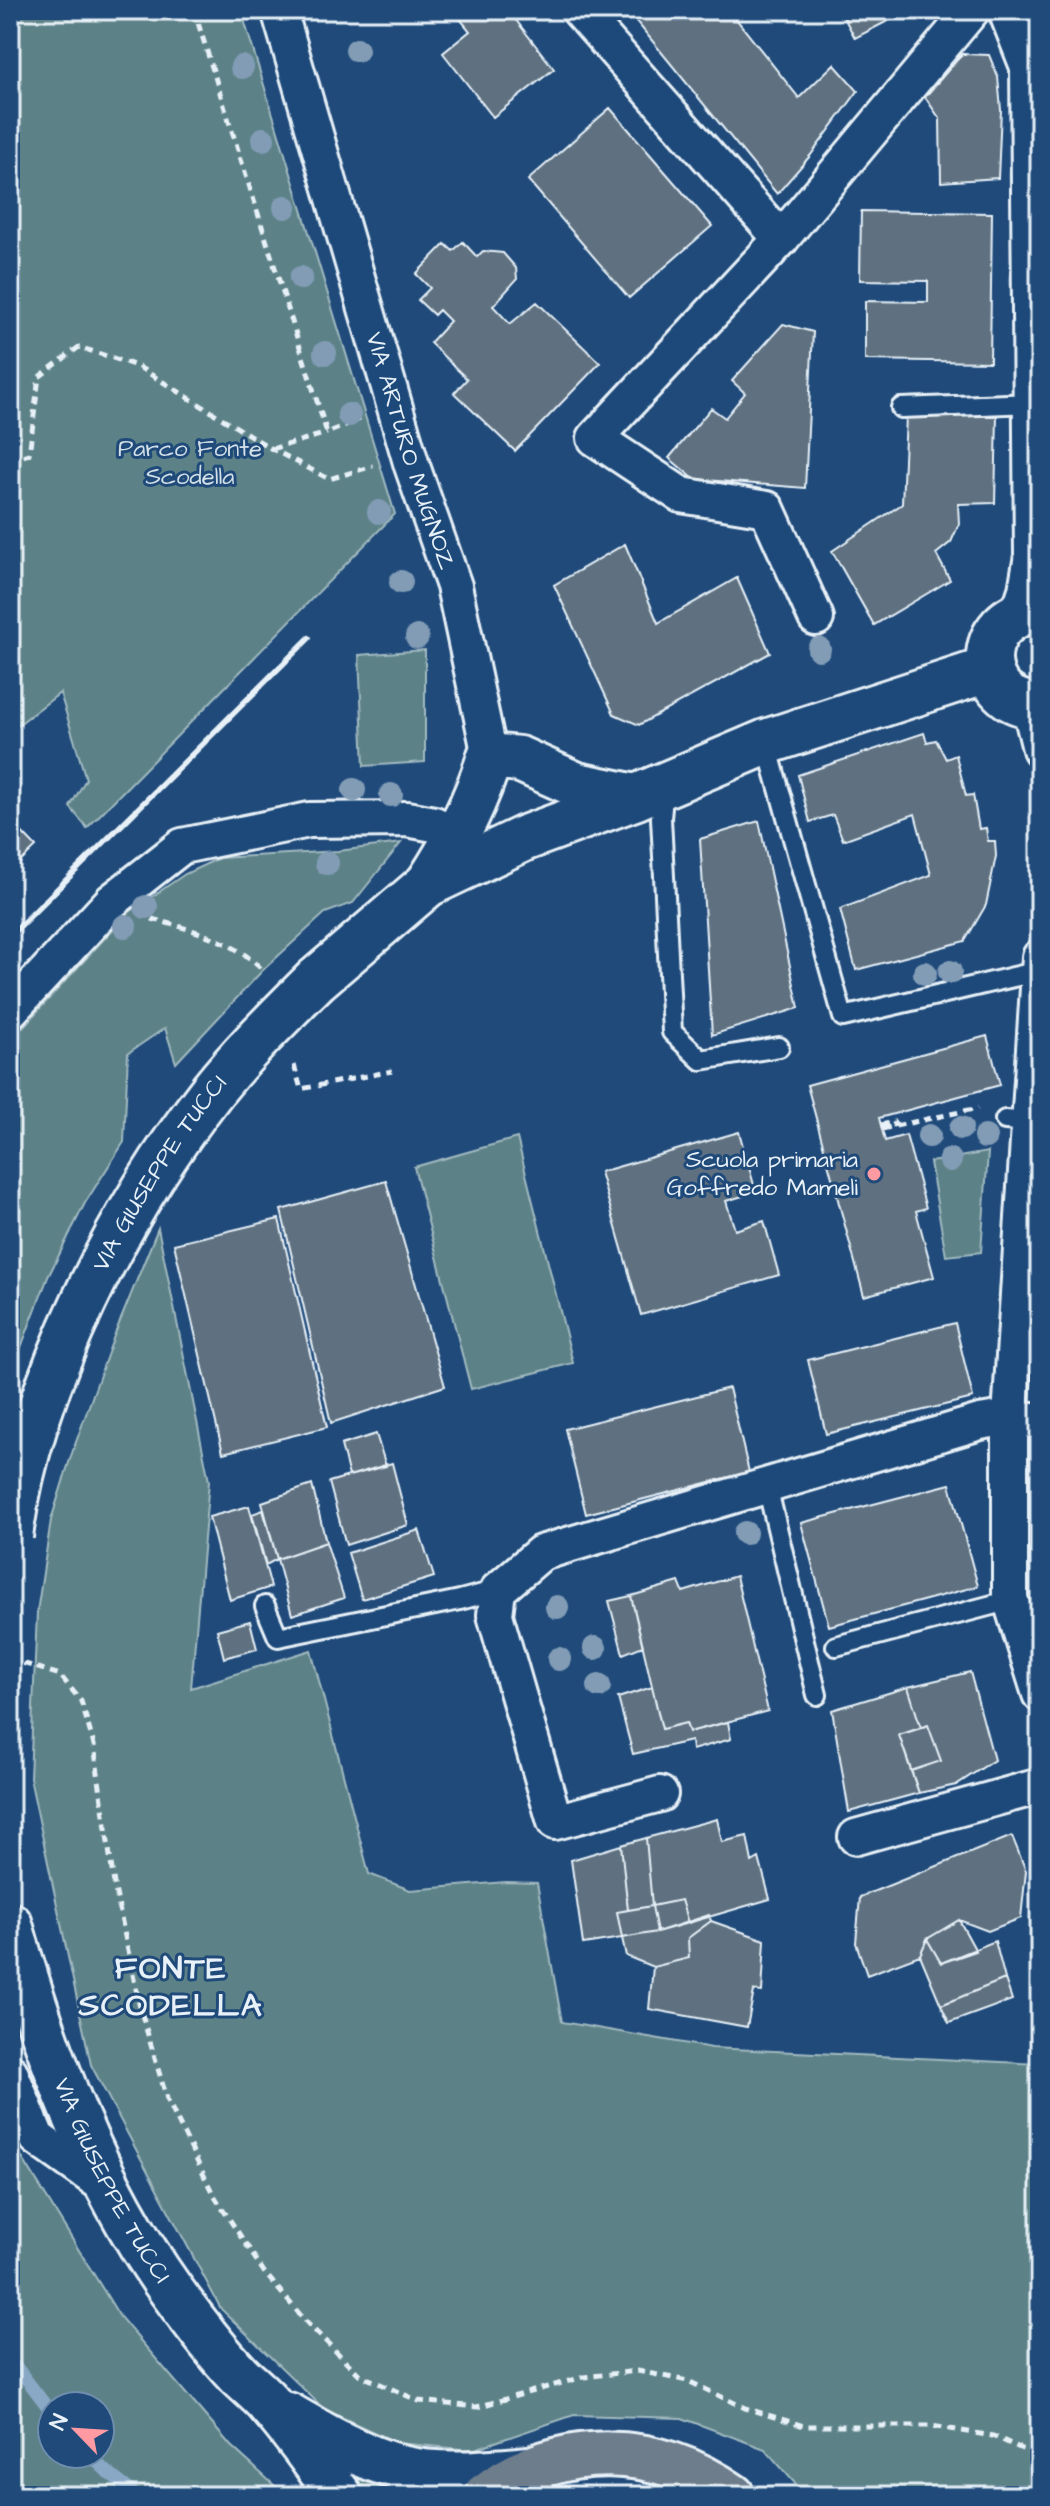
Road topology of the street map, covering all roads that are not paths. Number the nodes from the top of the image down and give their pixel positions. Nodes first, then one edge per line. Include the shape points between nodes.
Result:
1 (279, 10) edge
2 (579, 10) edge
3 (972, 10) edge
4 (1011, 10) edge
5 (1037, 209) edge
6 (781, 239) junction
7 (1036, 403) junction
8 (901, 408) dead end
9 (1038, 562) edge
10 (1032, 611) edge
11 (816, 618) dead end
12 (990, 669) junction
13 (1034, 705) edge
14 (766, 742) junction
15 (1040, 749) edge
16 (490, 756) junction
17 (650, 791) junction
18 (458, 835) junction
19 (428, 884) junction
20 (1040, 957) edge
21 (1040, 971) edge
22 (10, 1011) edge
23 (779, 1047) dead end
24 (1025, 1419) edge
25 (767, 1486) junction
26 (10, 1536) edge
27 (498, 1590) junction
28 (1010, 1598) junction
29 (265, 1606) dead end
30 (836, 1646) dead end
31 (1040, 1694) edge
32 (817, 1695) dead end
33 (1040, 1786) edge
34 (660, 1794) dead end
35 (856, 1837) dead end
36 (10, 1925) edge
37 (10, 2072) edge
38 (109, 2189) junction
39 (269, 2404) junction
40 (531, 2469) junction
41 (340, 2496) edge
42 (485, 2496) edge
43 (732, 2496) edge

1 - 16 street, VIA ARTURO MUGNOZ via 412,466 454,586
2 - 6 street
3 - 6 street
4 - 5 main road via 1033,66
5 - 7 main road
6 - 11 street via 595,438 681,495 767,509
7 - 8 lane
7 - 9 main road
9 - 10 main road
10 - 12 main road via 1012,617 995,633
12 - 13 main road via 1002,692
12 - 14 main road
13 - 15 street
14 - 17 main road
14 - 21 lane via 843,1017
16 - 17 main road via 519,759 577,785
16 - 18 main road, VIA ARTURO MUGNOZ
17 - 19 main road via 525,838
17 - 23 lane via 661,818 672,1032 701,1060
18 - 19 main road, VIA ARTURO MUGNOZ
18 - 22 street via 407,819 309,820 182,846 112,901
19 - 26 main road, VIA GIUSEPPE TUCCI, bridge via 275,1021 213,1090 165,1157 81,1308 39,1411
20 - 21 street
21 - 24 street via 1017,1121
24 - 25 street via 980,1422
24 - 28 street
25 - 27 street via 541,1553
25 - 32 lane
27 - 29 lane via 278,1637
27 - 34 street via 495,1615 555,1822
28 - 30 lane
28 - 31 street
33 - 35 street
36 - 38 main road, VIA GIUSEPPE TUCCI via 59,2078
37 - 38 street via 37,2138
38 - 39 main road, VIA GIUSEPPE TUCCI via 168,2287
39 - 40 main road, VIA GIUSEPPE TUCCI via 336,2443 402,2468 468,2474
39 - 41 main road, VIA GIUSEPPE TUCCI
40 - 42 main road
40 - 43 main road via 575,2456 620,2454 664,2461 706,2478

